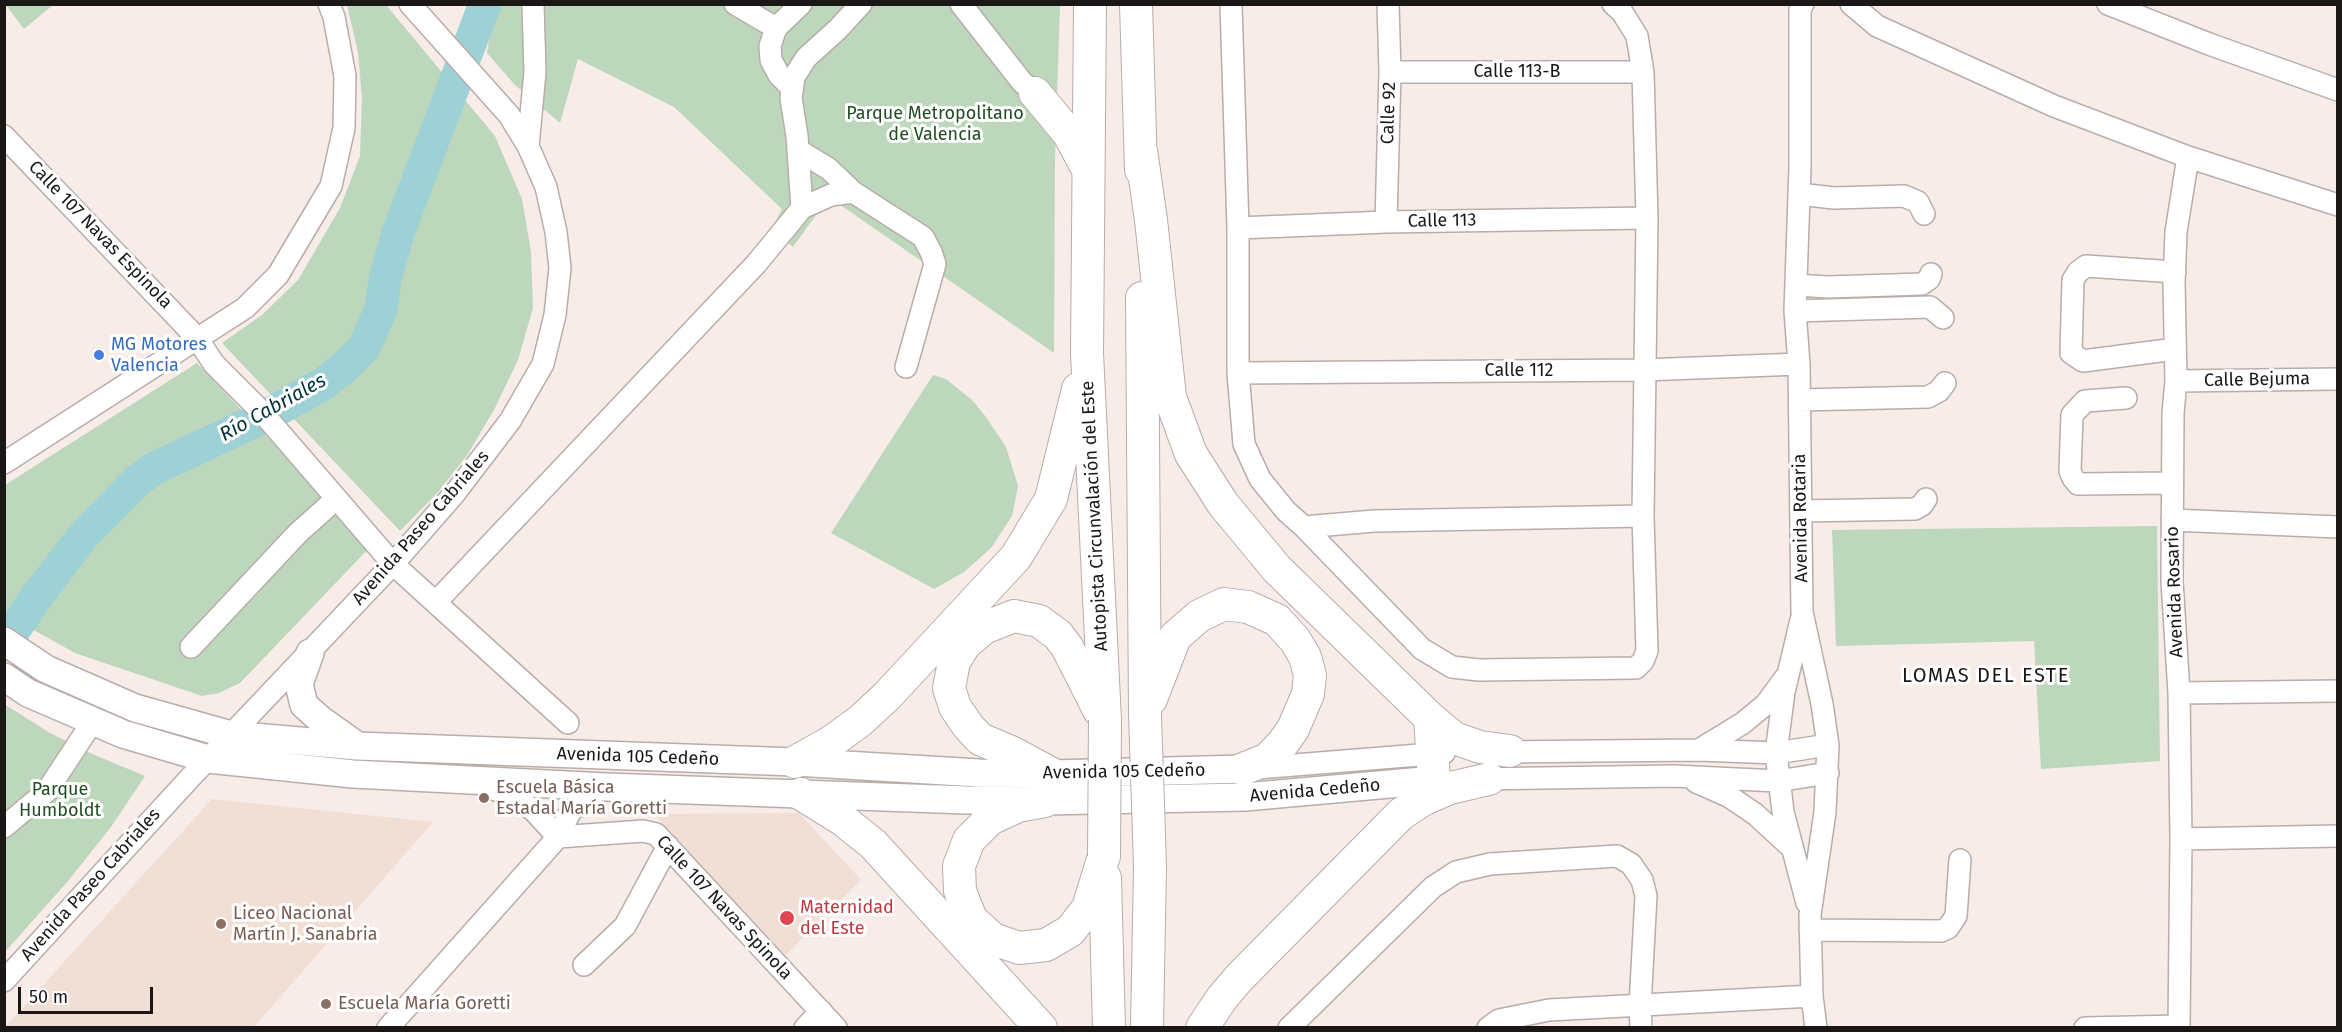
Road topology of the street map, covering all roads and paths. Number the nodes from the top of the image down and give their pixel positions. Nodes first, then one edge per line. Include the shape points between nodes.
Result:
1 (328, 4) edge
2 (410, 4) edge
3 (533, 4) edge
4 (735, 4) edge
5 (801, 4) edge
6 (861, 4) edge
7 (961, 4) edge
8 (1090, 4) edge
9 (1136, 4) edge
10 (1231, 4) edge
11 (1389, 4) edge
12 (1613, 4) edge
13 (1803, 4) edge
14 (1851, 4) edge
15 (2108, 4) edge
16 (776, 28) junction
17 (1089, 70) junction
18 (1390, 72) junction
19 (1643, 72) junction
20 (791, 87) junction
21 (2337, 90) edge
22 (1035, 93) junction
23 (4, 136) edge
24 (528, 146) junction
25 (798, 150) junction
26 (1140, 150) junction
27 (2188, 157) junction
28 (1089, 170) junction
29 (854, 192) junction
30 (1799, 194) junction
31 (2337, 206) edge
32 (802, 208) junction
33 (1924, 214) dead end
34 (1647, 218) junction
35 (1386, 222) junction
36 (1238, 228) junction
37 (2175, 272) junction
38 (1931, 274) dead end
39 (1796, 285) junction
40 (1795, 310) junction
41 (1943, 318) dead end
42 (197, 338) junction
43 (2175, 349) junction
44 (1087, 353) junction
45 (1799, 364) junction
46 (906, 367) dead end
47 (1643, 370) junction
48 (1238, 373) junction
49 (2337, 379) edge
50 (2176, 381) junction
51 (1945, 383) dead end
52 (2126, 398) dead end
53 (1800, 400) junction
54 (4, 463) edge
55 (2172, 483) junction
56 (336, 499) junction
57 (1926, 499) dead end
58 (1802, 511) junction
59 (1643, 516) junction
60 (2172, 520) junction
61 (1304, 527) junction
62 (2337, 527) edge
63 (393, 564) junction
64 (436, 602) junction
65 (1802, 612) junction
66 (4, 641) edge
67 (190, 647) dead end
68 (310, 653) junction
69 (1788, 675) junction
70 (4, 677) edge
71 (2337, 691) edge
72 (2179, 693) junction
73 (1145, 714) junction
74 (1430, 718) junction
75 (1105, 720) junction
76 (93, 721) junction
77 (568, 723) dead end
78 (231, 735) junction
79 (1828, 745) junction
80 (357, 746) junction
81 (1699, 750) junction
82 (1510, 751) junction
83 (1776, 753) junction
84 (208, 759) junction
85 (795, 762) junction
86 (1433, 767) junction
87 (1243, 770) junction
88 (1828, 773) junction
89 (1674, 776) junction
90 (462, 779) junction
91 (1489, 779) junction
92 (1778, 781) junction
93 (606, 786) junction
94 (1049, 787) junction
95 (801, 794) junction
96 (4, 827) edge
97 (2337, 836) edge
98 (558, 837) junction
99 (2181, 839) junction
100 (668, 846) junction
101 (1791, 847) junction
102 (1104, 856) junction
103 (1959, 860) dead end
104 (1810, 923) junction
105 (584, 965) dead end
106 (4, 981) edge
107 (1812, 996) junction
108 (1640, 1006) junction
109 (821, 1011) junction
110 (2179, 1027) edge
111 (388, 1028) edge
112 (805, 1028) edge
113 (836, 1028) edge
114 (1041, 1028) edge
115 (1108, 1028) edge
116 (1147, 1028) edge
117 (1202, 1028) edge
118 (1289, 1028) edge
119 (1488, 1028) edge
120 (1641, 1028) edge
121 (1816, 1028) edge
122 (2085, 1028) edge

1 - 42 street via 345,76 344,128 332,186 278,275 245,308
2 - 24 street, Avenida Paseo Cabriales via 508,116
3 - 24 street via 535,72
4 - 16 street
5 - 16 street
6 - 20 street via 799,67
7 - 22 street
8 - 17 highway, Autopista Circunvalación del Este
9 - 26 highway
10 - 36 street
11 - 18 street, Calle 92
12 - 19 street via 1637,36
13 - 30 street, Avenida Rotaria
14 - 27 street via 1877,26 2044,101
15 - 21 street
16 - 20 street via 770,45 771,60
17 - 22 highway via 1066,96 1054,99
17 - 28 highway, Autopista Circunvalación del Este
18 - 19 street, Calle 113-B
18 - 35 street, Calle 92
19 - 34 street
20 - 25 street
22 - 28 highway via 1069,134
23 - 42 street, Calle 107 Navas Espinola
24 - 63 street, Avenida Paseo Cabriales via 546,187 560,268 555,315 543,364 510,421 455,493
25 - 29 street via 829,169
25 - 32 street
26 - 73 highway
26 - 74 highway via 1170,397 1191,454 1223,504 1277,569
27 - 31 street
27 - 37 street, Avenida Rosario via 2176,232
28 - 44 highway, Autopista Circunvalación del Este
29 - 32 street via 831,195
29 - 46 street via 922,237 935,264
30 - 33 street via 1834,198 1904,196 1918,202
30 - 39 street, Avenida Rotaria
32 - 64 street via 756,264
34 - 35 street, Calle 113
34 - 47 street
35 - 36 street, Calle 113
36 - 48 street
37 - 43 street, Avenida Rosario
37 - 43 street via 2086,266 2078,272 2073,280 2071,353 2082,361
38 - 39 street via 1922,284
39 - 40 street, Avenida Rotaria
40 - 41 street via 1930,307
40 - 45 street, Avenida Rotaria
42 - 54 street
42 - 56 street, Calle 107 Navas Espinola via 214,364 261,411
43 - 50 street, Avenida Rosario
44 - 75 highway, Autopista Circunvalación del Este
44 - 85 highway via 1052,499 1016,557 887,696 831,742
45 - 47 street, Calle 112
45 - 53 street, Avenida Rotaria
47 - 48 street, Calle 112
47 - 59 street
48 - 61 street via 1244,444 1260,479
49 - 50 street, Calle Bejuma
50 - 55 street, Avenida Rosario
51 - 53 street via 1928,397
52 - 55 street via 2085,401 2072,415 2073,478 2078,484
53 - 58 street, Avenida Rotaria
55 - 60 street, Avenida Rosario
56 - 63 street, Calle 107 Navas Espinola
56 - 67 street via 298,533
57 - 58 street via 1915,509
58 - 65 street, Avenida Rotaria
59 - 61 street via 1374,521
59 - 61 street via 1647,651 1636,668 1452,667 1422,649
60 - 62 street
60 - 72 street, Avenida Rosario
63 - 64 street, Calle 107 Navas Espinola
63 - 68 street, Avenida Paseo Cabriales
64 - 77 street, Calle 107 Navas Espinola
65 - 69 street
65 - 79 street, Avenida Rotaria
66 - 78 main road, Avenida 105 Cedeño via 46,669 135,708
68 - 78 street, Avenida Paseo Cabriales
68 - 80 main road via 298,684 304,705
69 - 81 street via 1766,704
69 - 83 street
70 - 76 main road, Avenida 105 Cedeño via 28,693
71 - 72 street
72 - 99 street, Avenida Rosario
73 - 87 highway via 1175,637 1199,616 1224,604 1248,608 1277,620 1305,657 1310,675 1308,694 1283,743 1268,759
73 - 116 highway, bridge via 1150,867
74 - 82 highway via 1454,738
74 - 86 highway
75 - 94 highway via 1067,647 1058,634 1039,621 1014,616 984,628 965,644 954,662 949,688 955,707 980,740 1013,753
75 - 102 highway, Autopista Circunvalación del Este, bridge
76 - 84 main road, Avenida 105 Cedeño
76 - 96 street via 47,791
78 - 80 main road, Avenida 105 Cedeño
78 - 84 street, Avenida Paseo Cabriales
79 - 83 street, Avenida Cedeño
79 - 88 street, Avenida Rotaria
80 - 85 main road, Avenida 105 Cedeño
81 - 82 street, Avenida Cedeño
81 - 83 street, Avenida Cedeño
82 - 86 street, Avenida Cedeño
83 - 92 street
84 - 90 main road, Avenida 105 Cedeño via 352,774
84 - 106 street, Avenida Paseo Cabriales
85 - 94 main road, Avenida 105 Cedeño via 979,773
86 - 87 street, Avenida Cedeño
86 - 91 street, Avenida Cedeño
86 - 94 main road, Avenida Cedeño via 1245,797
87 - 94 main road, Avenida 105 Cedeño
88 - 92 street, Avenida Cedeño
88 - 104 street, Avenida Rotaria
89 - 91 street, Avenida Cedeño
89 - 92 street, Avenida Cedeño
89 - 101 street via 1730,797
90 - 93 main road, Avenida 105 Cedeño
90 - 98 street via 512,795 534,811
91 - 117 highway via 1450,788 1401,814 1239,978
92 - 101 street
93 - 95 main road, Avenida 105 Cedeño
93 - 98 street via 587,796 570,812
94 - 95 main road, Avenida Cedeño via 966,800
94 - 102 highway via 990,819 969,840 960,866 960,891 971,919 993,939 1019,948 1046,945 1070,931 1088,908
95 - 114 highway via 873,844
97 - 99 street
98 - 100 street, Calle 107 Navas Spinola via 643,831 656,834
98 - 111 street
99 - 110 street, Avenida Rosario
100 - 105 street via 625,926
100 - 109 street, Calle 107 Navas Spinola
101 - 104 street
102 - 115 highway, Autopista Circunvalación del Este
103 - 104 street via 1956,916 1941,931
104 - 107 street, Avenida Rotaria
107 - 108 street
107 - 121 street, Avenida Rotaria
108 - 118 street via 1646,896 1642,880 1631,864 1617,856 1490,864 1456,872 1433,887
108 - 119 street via 1549,1010 1498,1020
108 - 120 street
109 - 112 street
109 - 113 street, Calle 107 Navas Spinola
110 - 122 street

